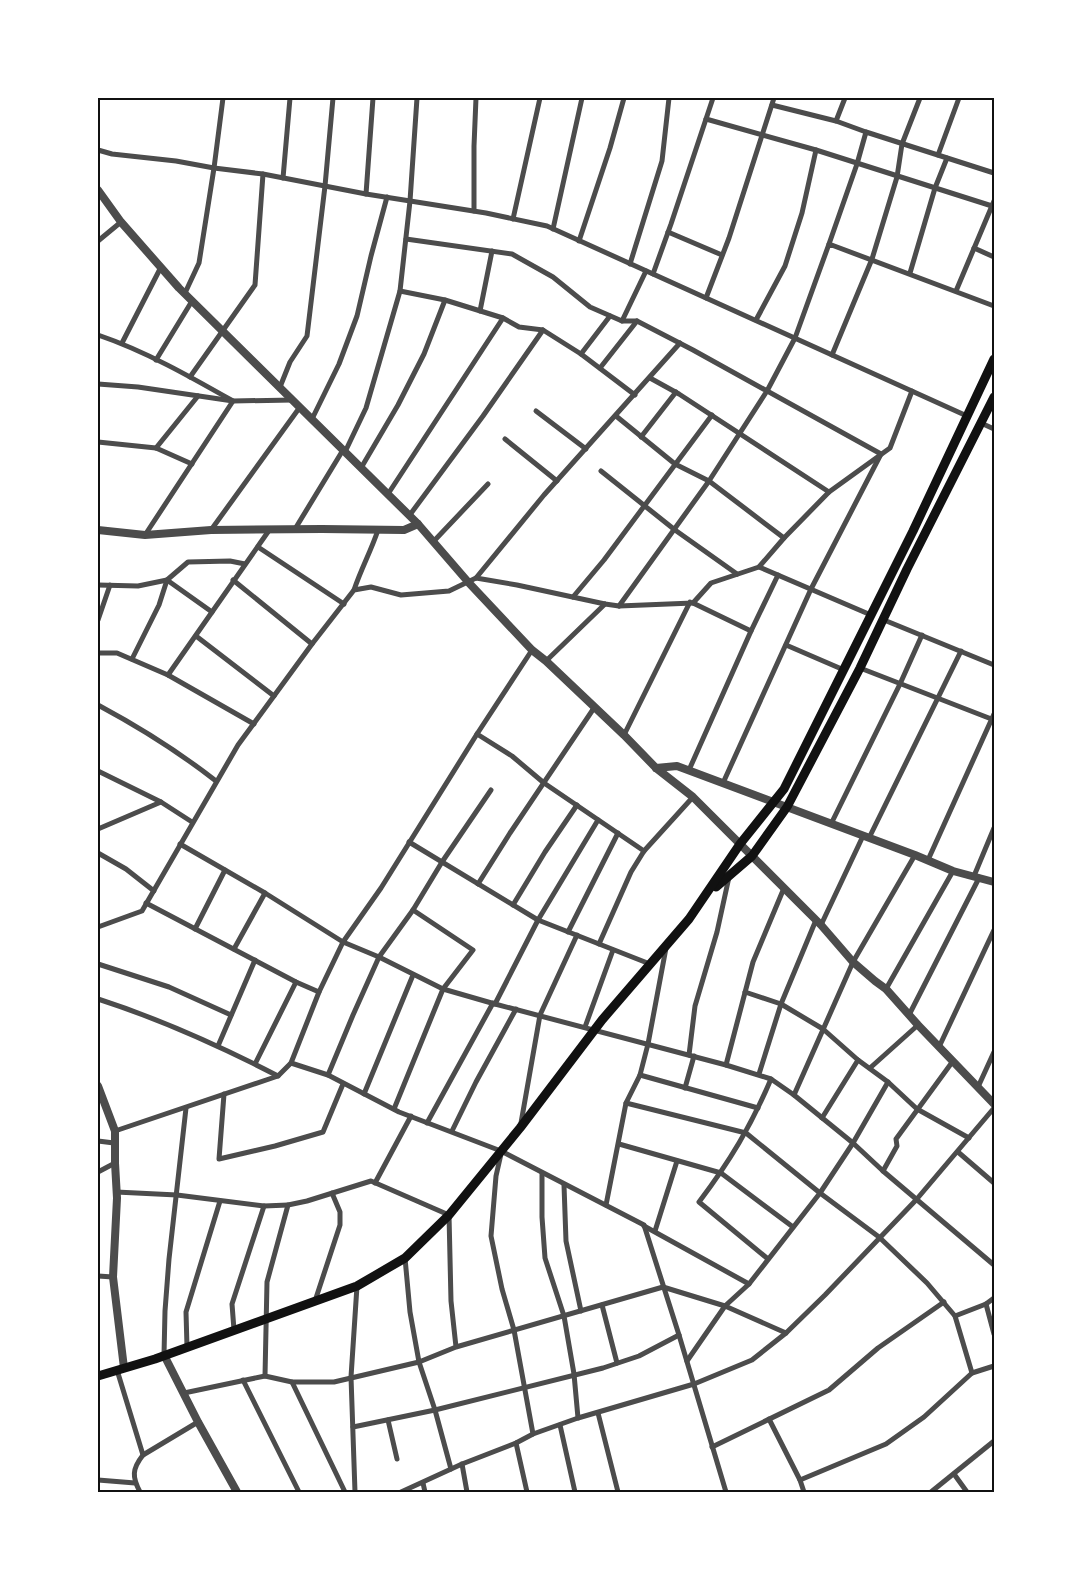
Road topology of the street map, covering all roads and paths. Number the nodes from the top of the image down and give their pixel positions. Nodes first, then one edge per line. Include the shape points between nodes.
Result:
1 (223, 98) edge
2 (290, 98) edge
3 (333, 98) edge
4 (372, 98) edge
5 (417, 98) edge
6 (476, 98) edge
7 (540, 98) edge
8 (582, 98) edge
9 (624, 98) edge
10 (669, 98) edge
11 (713, 98) edge
12 (774, 98) edge
13 (845, 98) edge
14 (920, 98) edge
15 (959, 98) edge
16 (772, 105) junction
17 (706, 119) junction
18 (836, 121) junction
19 (866, 132) junction
20 (762, 136) junction
21 (902, 144) junction
22 (98, 150) edge
23 (816, 150) junction
24 (938, 155) junction
25 (948, 158) junction
26 (857, 164) junction
27 (214, 168) junction
28 (994, 173) edge
29 (263, 174) junction
30 (897, 177) junction
31 (283, 178) junction
32 (325, 186) junction
33 (935, 188) junction
34 (98, 190) edge
35 (366, 194) junction
36 (387, 197) junction
37 (410, 201) junction
38 (993, 203) edge
39 (474, 211) junction
40 (513, 219) junction
41 (121, 222) junction
42 (553, 229) junction
43 (668, 232) junction
44 (406, 239) junction
45 (98, 241) edge
46 (579, 241) junction
47 (829, 244) junction
48 (974, 248) junction
49 (492, 251) junction
50 (722, 255) junction
51 (994, 257) edge
52 (872, 259) junction
53 (630, 264) junction
54 (161, 267) junction
55 (646, 271) junction
56 (910, 273) junction
57 (653, 274) junction
58 (400, 291) junction
59 (956, 291) junction
60 (185, 293) junction
61 (706, 298) junction
62 (192, 300) junction
63 (445, 300) junction
64 (994, 306) edge
65 (480, 311) junction
66 (610, 316) junction
67 (503, 318) junction
68 (756, 320) junction
69 (636, 321) junction
70 (622, 322) junction
71 (543, 330) junction
72 (224, 332) junction
73 (98, 335) edge
74 (795, 338) junction
75 (680, 343) junction
76 (122, 344) junction
77 (581, 354) junction
78 (832, 355) junction
79 (994, 359) edge
80 (156, 360) junction
81 (600, 368) junction
82 (190, 377) junction
83 (650, 378) junction
84 (98, 384) edge
85 (280, 387) junction
86 (767, 391) junction
87 (912, 391) junction
88 (676, 392) junction
89 (635, 395) junction
90 (198, 396) junction
91 (994, 397) edge
92 (293, 400) junction
93 (232, 401) junction
94 (300, 407) junction
95 (536, 411) dead end
96 (712, 415) junction
97 (616, 416) junction
98 (967, 416) junction
99 (312, 419) junction
100 (981, 423) junction
101 (994, 429) edge
102 (740, 434) junction
103 (641, 437) junction
104 (505, 439) dead end
105 (98, 442) edge
106 (156, 448) junction
107 (586, 449) junction
108 (344, 451) junction
109 (881, 454) junction
110 (192, 464) junction
111 (675, 464) junction
112 (361, 468) junction
113 (601, 471) dead end
114 (558, 480) junction
115 (709, 481) junction
116 (488, 484) dead end
117 (830, 492) junction
118 (388, 494) junction
119 (644, 505) junction
120 (410, 516) junction
121 (418, 524) junction
122 (270, 529) junction
123 (295, 529) junction
124 (98, 530) edge
125 (211, 530) junction
126 (378, 530) junction
127 (675, 530) junction
128 (145, 535) junction
129 (784, 538) junction
130 (433, 542) junction
131 (258, 547) junction
132 (245, 564) junction
133 (759, 567) junction
134 (737, 574) junction
135 (778, 575) junction
136 (476, 578) junction
137 (167, 580) junction
138 (233, 580) junction
139 (468, 583) junction
140 (98, 585) edge
141 (110, 585) junction
142 (811, 589) junction
143 (354, 590) junction
144 (573, 598) junction
145 (692, 603) junction
146 (344, 604) junction
147 (605, 604) junction
148 (619, 606) junction
149 (212, 612) junction
150 (872, 615) junction
151 (98, 620) edge
152 (884, 620) junction
153 (751, 631) junction
154 (922, 635) junction
155 (196, 636) junction
156 (312, 644) junction
157 (786, 645) junction
158 (532, 650) junction
159 (961, 651) junction
160 (98, 653) edge
161 (132, 659) junction
162 (546, 662) junction
163 (994, 665) edge
164 (860, 668) junction
165 (844, 670) junction
166 (168, 675) junction
167 (900, 684) junction
168 (274, 696) junction
169 (938, 698) junction
170 (98, 705) edge
171 (594, 708) junction
172 (994, 718) edge
173 (254, 724) junction
174 (477, 734) junction
175 (624, 735) junction
176 (656, 768) junction
177 (689, 770) junction
178 (99, 773) edge
179 (216, 781) junction
180 (544, 782) junction
181 (723, 783) junction
182 (490, 790) dead end
183 (693, 797) junction
184 (162, 802) junction
185 (774, 803) junction
186 (577, 805) junction
187 (787, 807) junction
188 (598, 820) junction
189 (192, 822) junction
190 (831, 824) junction
191 (994, 828) edge
192 (98, 829) edge
193 (618, 834) junction
194 (866, 837) junction
195 (409, 842) junction
196 (180, 844) junction
197 (740, 844) junction
198 (644, 851) junction
199 (98, 852) edge
200 (916, 855) junction
201 (752, 856) junction
202 (928, 860) junction
203 (442, 862) junction
204 (225, 870) junction
205 (953, 871) junction
206 (729, 875) junction
207 (976, 877) junction
208 (994, 882) edge
209 (478, 884) junction
210 (784, 888) junction
211 (154, 891) junction
212 (265, 893) junction
213 (706, 895) junction
214 (146, 903) junction
215 (512, 905) junction
216 (413, 910) junction
217 (538, 920) junction
218 (818, 923) junction
219 (98, 926) edge
220 (195, 929) junction
221 (994, 930) edge
222 (568, 932) junction
223 (577, 935) junction
224 (343, 942) junction
225 (599, 944) junction
226 (666, 945) junction
227 (234, 949) junction
228 (613, 950) junction
229 (379, 957) junction
230 (255, 960) junction
231 (853, 962) junction
232 (98, 964) edge
233 (650, 964) junction
234 (413, 975) junction
235 (296, 982) junction
236 (443, 989) junction
237 (886, 989) junction
238 (319, 992) junction
239 (745, 992) junction
240 (98, 999) edge
241 (494, 1004) junction
242 (781, 1004) junction
243 (516, 1009) junction
244 (230, 1015) junction
245 (540, 1015) junction
246 (909, 1015) junction
247 (918, 1025) junction
248 (590, 1028) junction
249 (823, 1029) junction
250 (648, 1044) junction
251 (218, 1046) junction
252 (939, 1047) junction
253 (994, 1052) edge
254 (692, 1055) junction
255 (858, 1060) junction
256 (953, 1061) junction
257 (291, 1063) junction
258 (255, 1064) junction
259 (726, 1065) junction
260 (870, 1068) junction
261 (759, 1074) junction
262 (328, 1075) junction
263 (640, 1075) junction
264 (278, 1076) junction
265 (770, 1079) junction
266 (888, 1082) junction
267 (343, 1084) junction
268 (98, 1086) edge
269 (978, 1087) junction
270 (685, 1088) junction
271 (224, 1094) junction
272 (364, 1094) junction
273 (794, 1095) junction
274 (626, 1103) junction
275 (994, 1104) edge
276 (186, 1108) junction
277 (758, 1108) junction
278 (917, 1108) junction
279 (994, 1108) edge
280 (394, 1109) junction
281 (411, 1116) junction
282 (822, 1118) junction
283 (427, 1122) junction
284 (520, 1128) junction
285 (115, 1131) junction
286 (452, 1131) junction
287 (746, 1133) junction
288 (969, 1138) junction
289 (98, 1141) edge
290 (114, 1143) junction
291 (853, 1143) junction
292 (619, 1144) junction
293 (501, 1151) junction
294 (958, 1152) junction
295 (677, 1161) junction
296 (114, 1163) junction
297 (883, 1171) junction
298 (98, 1172) edge
299 (542, 1173) junction
300 (721, 1173) junction
301 (375, 1183) junction
302 (994, 1184) edge
303 (564, 1185) junction
304 (116, 1192) junction
305 (332, 1193) junction
306 (820, 1193) junction
307 (177, 1195) junction
308 (916, 1200) junction
309 (220, 1201) junction
310 (288, 1204) junction
311 (606, 1205) junction
312 (264, 1206) junction
313 (449, 1215) junction
314 (644, 1225) junction
315 (793, 1227) junction
316 (655, 1231) junction
317 (879, 1237) junction
318 (405, 1258) junction
319 (768, 1260) junction
320 (994, 1265) edge
321 (98, 1276) edge
322 (113, 1277) junction
323 (749, 1284) junction
324 (357, 1286) junction
325 (663, 1287) junction
326 (994, 1298) edge
327 (315, 1301) junction
328 (944, 1302) junction
329 (986, 1304) junction
330 (602, 1305) junction
331 (725, 1306) junction
332 (581, 1311) junction
333 (564, 1316) junction
334 (955, 1316) junction
335 (265, 1319) junction
336 (234, 1330) junction
337 (514, 1330) junction
338 (786, 1333) junction
339 (994, 1334) edge
340 (679, 1335) junction
341 (187, 1347) junction
342 (456, 1347) junction
343 (164, 1355) junction
344 (687, 1361) junction
345 (419, 1362) junction
346 (617, 1363) junction
347 (994, 1366) edge
348 (121, 1369) junction
349 (972, 1373) junction
350 (574, 1374) junction
351 (98, 1376) edge
352 (265, 1376) junction
353 (351, 1377) junction
354 (243, 1380) junction
355 (292, 1382) junction
356 (694, 1384) junction
357 (526, 1387) junction
358 (184, 1393) junction
359 (435, 1410) junction
360 (598, 1413) junction
361 (578, 1418) junction
362 (388, 1420) junction
363 (769, 1420) junction
364 (198, 1422) junction
365 (560, 1425) junction
366 (353, 1427) junction
367 (533, 1434) junction
368 (994, 1441) edge
369 (516, 1443) junction
370 (712, 1447) junction
371 (143, 1455) junction
372 (398, 1459) dead end
373 (462, 1464) junction
374 (451, 1469) junction
375 (954, 1474) junction
376 (98, 1480) edge
377 (800, 1480) junction
378 (135, 1483) junction
379 (423, 1483) junction
380 (140, 1492) edge
381 (238, 1492) edge
382 (299, 1492) edge
383 (346, 1492) edge
384 (355, 1492) edge
385 (401, 1492) edge
386 (424, 1492) edge
387 (467, 1492) edge
388 (527, 1492) edge
389 (575, 1492) edge
390 (618, 1492) edge
391 (726, 1492) edge
392 (804, 1492) edge
393 (931, 1492) edge
394 (967, 1492) edge

1 - 27 street
2 - 31 street
3 - 32 street
4 - 35 street
5 - 37 street
6 - 39 street
7 - 40 street
8 - 42 street
9 - 46 street
10 - 53 street via 662,161
11 - 17 street
12 - 16 street
13 - 18 street
14 - 21 street
15 - 24 street
16 - 18 street
16 - 20 street
17 - 20 street
17 - 43 street
18 - 19 street
19 - 21 street
19 - 26 street
20 - 23 street
20 - 50 street
21 - 24 street
21 - 30 street
22 - 27 street
23 - 26 street
23 - 68 street via 802,213 785,266
24 - 25 street
25 - 28 street
25 - 33 street
26 - 30 street
26 - 47 street
27 - 29 street
27 - 60 street via 199,263
29 - 31 street
29 - 72 street via 255,285
30 - 33 street
30 - 52 street
31 - 32 street
32 - 35 street
32 - 85 street via 307,336 290,362
33 - 38 street
33 - 56 street
34 - 41 street
35 - 36 street
36 - 37 street
36 - 99 street via 357,316 339,364
37 - 39 street
37 - 44 street
38 - 48 street
39 - 40 street
40 - 42 street
41 - 45 street
41 - 54 street
42 - 46 street
43 - 50 street
43 - 57 street
44 - 49 street
44 - 58 street
46 - 53 street
47 - 52 street
47 - 74 street
48 - 51 street
48 - 59 street
49 - 65 street
49 - 66 street via 512,254 553,277 590,307
50 - 61 street
52 - 56 street
52 - 78 street
53 - 55 street
54 - 60 street
54 - 76 street
55 - 57 street
55 - 70 street
56 - 59 street
57 - 61 street
58 - 63 street
58 - 108 street via 366,408
59 - 64 street
60 - 62 street
61 - 68 street
62 - 72 street
62 - 80 street
63 - 65 street
63 - 112 street via 424,354 398,406
65 - 67 street
66 - 70 street
66 - 77 street
67 - 71 street via 519,327
67 - 118 street
68 - 74 street
69 - 70 street
69 - 75 street
69 - 81 street
71 - 77 street
71 - 120 street
72 - 82 street
72 - 85 street
73 - 76 street
74 - 78 street
74 - 86 street
75 - 83 street
75 - 86 street
76 - 80 street
77 - 81 street
78 - 87 street
79 - 98 main road
80 - 82 street
81 - 89 street
82 - 93 street
83 - 88 street
83 - 89 street
84 - 90 street
85 - 92 street
86 - 102 street
86 - 109 street
87 - 98 street
87 - 109 street via 890,448
88 - 96 street
88 - 103 street
89 - 97 street
90 - 93 street
90 - 106 street
91 - 100 main road
92 - 93 street
92 - 94 street
93 - 110 street
94 - 99 street
94 - 125 street
95 - 107 street
96 - 102 street
96 - 111 street
97 - 103 street
97 - 107 street
98 - 150 main road
99 - 108 street
100 - 101 street
100 - 152 main road
102 - 115 street
102 - 117 street
103 - 111 street
104 - 114 street
105 - 106 street
106 - 110 street
107 - 114 street
108 - 112 street
108 - 123 street
109 - 117 street
109 - 142 street
110 - 128 street
111 - 115 street
111 - 119 street
112 - 118 street
113 - 119 street
114 - 136 street
115 - 127 street
115 - 129 street
116 - 130 street
117 - 129 street
118 - 120 street
119 - 127 street
119 - 144 street
120 - 121 street
121 - 126 street via 404,530
121 - 130 street
122 - 123 street
122 - 125 street
122 - 131 street
123 - 126 street
124 - 128 street
125 - 128 street
126 - 143 street
127 - 134 street
127 - 148 street
129 - 133 street
130 - 139 street
131 - 132 street
131 - 146 street
132 - 137 street via 188,562
132 - 138 street
133 - 134 street
133 - 135 street
134 - 145 street via 711,583
135 - 142 street
135 - 153 street
136 - 139 street
136 - 144 street
137 - 141 street via 138,586
137 - 149 street
137 - 161 street via 159,605
138 - 149 street
138 - 156 street
139 - 143 street via 449,591 401,595 372,587
139 - 158 street
140 - 141 street
141 - 151 street
142 - 150 street
142 - 157 street
143 - 146 street
144 - 147 street
145 - 148 street
145 - 153 street
145 - 175 street
146 - 156 street
147 - 148 street
147 - 162 street
149 - 155 street
150 - 165 main road
152 - 154 street
152 - 164 main road
153 - 177 street
154 - 159 street
154 - 167 street
155 - 166 street
155 - 168 street
156 - 168 street
157 - 165 street
157 - 181 street
158 - 162 street
158 - 174 street
159 - 163 street
159 - 169 street
160 - 161 street via 118,653
161 - 166 street
162 - 171 street
164 - 167 street
164 - 187 main road
165 - 185 main road
166 - 173 street
167 - 169 street
167 - 190 street
168 - 173 street
169 - 172 street
169 - 194 street
170 - 179 street via 191,761
171 - 175 street
171 - 180 street
172 - 202 street
173 - 179 street
174 - 180 street
174 - 195 street
175 - 176 street
176 - 177 street via 676,766
176 - 183 street
177 - 181 street
178 - 184 street
179 - 189 street
180 - 186 street
180 - 209 street
181 - 185 street
182 - 203 street
183 - 197 street
183 - 198 street
184 - 189 street
184 - 192 street
185 - 187 street
185 - 197 main road
186 - 188 street
186 - 215 street
187 - 190 street
187 - 201 main road
188 - 193 street
188 - 217 street
189 - 196 street
190 - 194 street
191 - 207 street
193 - 198 street
193 - 222 street
194 - 200 street
194 - 218 street
195 - 203 street
195 - 224 street
196 - 204 street
196 - 211 street
197 - 201 street
197 - 213 main road
198 - 225 street via 631,872
199 - 211 street
200 - 202 street
200 - 231 street
201 - 206 main road
201 - 210 street
202 - 205 street
203 - 209 street
203 - 216 street
204 - 212 street
204 - 220 street
205 - 207 street
205 - 237 street
206 - 213 main road
206 - 254 street via 696,1006
207 - 208 street
207 - 246 street
209 - 215 street
210 - 218 street
210 - 239 street via 753,962
211 - 214 street
212 - 224 street
212 - 227 street
213 - 226 main road
214 - 219 street via 142,911
214 - 220 street
215 - 217 street
216 - 229 street
216 - 236 street via 473,950
217 - 222 street
217 - 241 street
218 - 231 street
218 - 242 street
220 - 227 street
221 - 252 street
222 - 223 street
223 - 225 street
223 - 245 street
224 - 229 street
224 - 238 street
225 - 228 street
226 - 233 main road
226 - 250 street
227 - 230 street
228 - 233 street
228 - 248 street
229 - 234 street
229 - 262 street
230 - 235 street
230 - 244 street
231 - 237 street
231 - 249 street
232 - 244 street via 169,987
233 - 248 main road
234 - 236 street
234 - 272 street
235 - 238 street
235 - 258 street
236 - 241 street
236 - 280 street
237 - 246 street
238 - 257 street
239 - 242 street
239 - 259 street
240 - 251 street via 136,1011
241 - 243 street
241 - 283 street
242 - 249 street
242 - 261 street
243 - 245 street
243 - 286 street
244 - 251 street
245 - 248 street
245 - 284 street
246 - 247 street
247 - 252 street
247 - 260 street
248 - 250 street
248 - 284 main road
249 - 255 street
249 - 273 street
250 - 254 street
250 - 263 street
251 - 258 street
252 - 256 street
253 - 269 street
254 - 259 street
254 - 270 street
255 - 260 street
255 - 282 street
256 - 269 street
256 - 278 street
257 - 262 street
257 - 264 street
258 - 264 street
259 - 261 street
260 - 266 street
261 - 265 street
262 - 267 street
263 - 270 street
263 - 274 street
264 - 271 street
265 - 273 street
265 - 277 street
266 - 278 street
266 - 291 street
267 - 271 street via 323,1132 219,1159
267 - 272 street
268 - 285 street
269 - 275 street
270 - 277 street
271 - 276 street
272 - 280 street
273 - 282 street
274 - 287 street
274 - 292 street
276 - 285 street
276 - 307 street
277 - 287 street
278 - 288 street
278 - 297 street via 896,1139 897,1146
279 - 288 street
280 - 281 street
281 - 283 street
281 - 301 street
282 - 291 street
283 - 286 street
284 - 293 main road
285 - 290 street
286 - 293 street
287 - 300 street
287 - 306 street
288 - 294 street
289 - 290 street
290 - 296 street
291 - 297 street
291 - 306 street
292 - 295 street
292 - 311 street
293 - 299 street
293 - 313 main road
293 - 337 street via 491,1236
294 - 302 street
294 - 308 street
295 - 300 street
295 - 316 street
296 - 298 street
296 - 304 street
297 - 308 street
299 - 303 street
299 - 333 street via 545,1258
300 - 315 street
300 - 319 street via 699,1202
301 - 305 street via 371,1181
301 - 313 street
303 - 311 street
303 - 332 street via 566,1241
304 - 307 street
304 - 322 street
305 - 310 street
305 - 327 street via 340,1212 340,1224
306 - 315 street
306 - 317 street
307 - 309 street
307 - 343 street via 169,1259
308 - 317 street
308 - 320 street
309 - 312 street
309 - 341 street via 186,1312
310 - 312 street
310 - 335 street via 267,1282
311 - 314 street
312 - 336 street via 232,1304
313 - 318 main road
313 - 342 street via 451,1301
314 - 316 street
314 - 325 street
315 - 319 street
316 - 323 street
317 - 328 street
317 - 338 street
318 - 324 main road
318 - 345 street
319 - 323 street
321 - 322 street
322 - 348 street
323 - 331 street
324 - 327 main road
324 - 353 street
325 - 330 street
325 - 331 street
325 - 340 street
326 - 329 street
327 - 335 main road
328 - 334 street
328 - 363 street via 878,1348 829,1390
329 - 334 street
329 - 339 street
330 - 332 street
330 - 346 street
331 - 338 street
331 - 344 street
332 - 333 street
333 - 337 street
333 - 350 street
334 - 349 street
335 - 336 main road
335 - 352 street
336 - 341 main road
337 - 342 street
337 - 357 street
338 - 356 street via 752,1360
340 - 344 street
340 - 346 street via 639,1356
341 - 343 main road
342 - 345 street
343 - 348 main road
343 - 358 street
344 - 356 street
345 - 353 street
345 - 359 street
346 - 350 street
347 - 349 street
348 - 351 main road
348 - 371 street
349 - 377 street via 924,1417 886,1444
350 - 357 street
350 - 361 street
352 - 354 street
352 - 355 street
353 - 355 street via 334,1382
353 - 366 street
354 - 358 street
354 - 382 street
355 - 383 street
356 - 360 street
356 - 370 street
357 - 359 street
357 - 367 street
358 - 364 street
359 - 362 street
359 - 374 street
360 - 361 street
360 - 390 street
361 - 365 street
362 - 366 street
362 - 372 street
363 - 370 street
363 - 377 street
364 - 371 street
364 - 381 street
365 - 367 street
365 - 389 street
366 - 384 street
367 - 369 street
368 - 375 street
369 - 373 street
369 - 388 street
370 - 391 street
371 - 378 street via 137,1462
373 - 374 street
373 - 387 street
374 - 379 street
375 - 393 street
375 - 394 street
376 - 378 street
377 - 392 street
378 - 380 street
379 - 385 street
379 - 386 street

